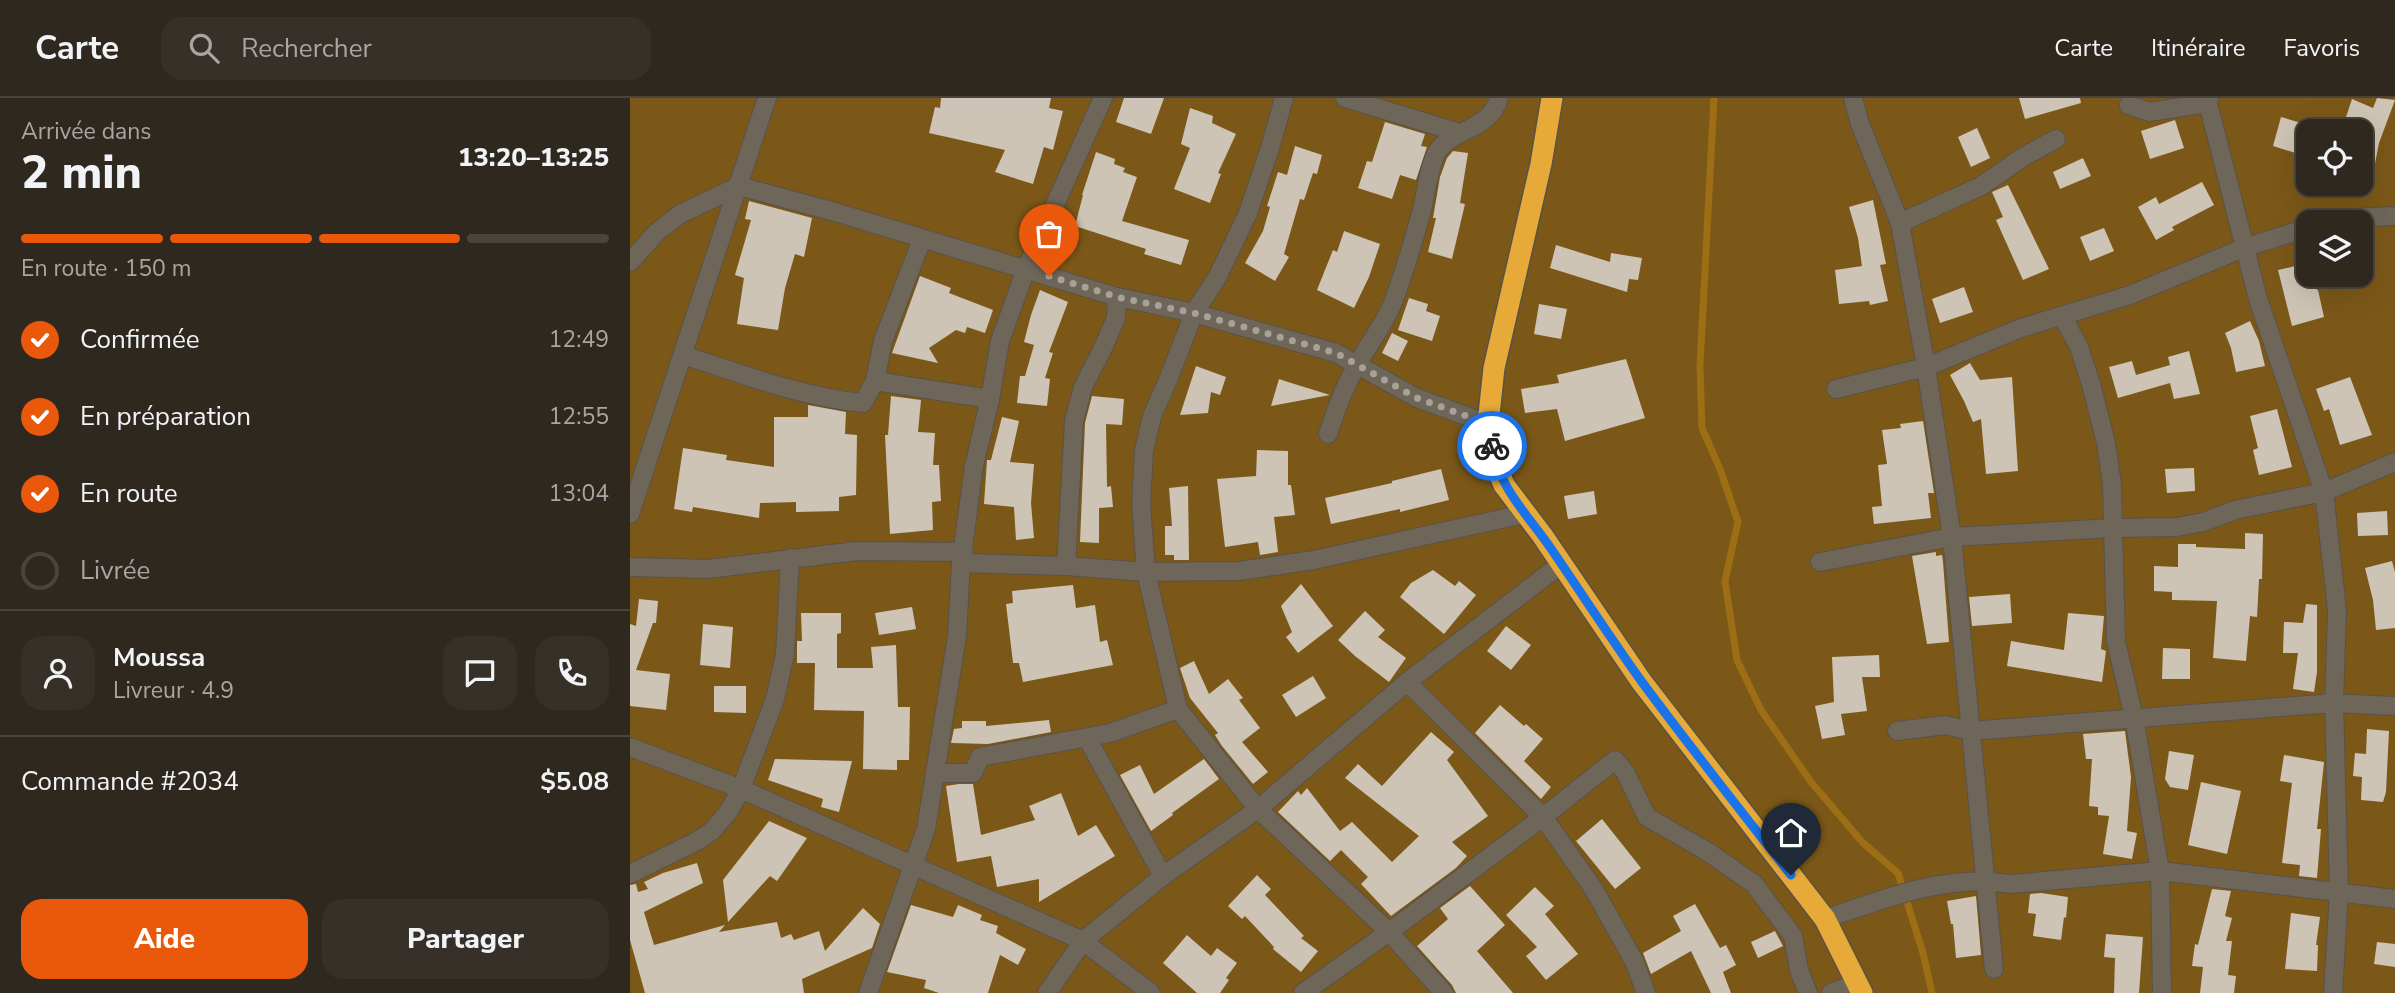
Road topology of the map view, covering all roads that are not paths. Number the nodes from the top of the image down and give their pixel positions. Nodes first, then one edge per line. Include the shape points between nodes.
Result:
1 (767, 98) edge
2 (1103, 98) edge
3 (1284, 98) edge
4 (1346, 98) edge
5 (1499, 98) edge
6 (1552, 98) edge
7 (1853, 98) edge
8 (2208, 101) edge
9 (2129, 105) dead end
10 (1460, 133) junction
11 (2056, 139) dead end
12 (738, 186) junction
13 (2395, 216) edge
14 (2373, 217) edge
15 (1900, 223) junction
16 (2296, 232) edge
17 (922, 239) junction
18 (2246, 247) junction
19 (630, 262) edge
20 (1026, 269) junction
21 (1117, 297) junction
22 (1194, 313) junction
23 (2062, 316) junction
24 (683, 355) junction
25 (1357, 364) junction
26 (1926, 367) junction
27 (875, 381) junction
28 (1836, 389) dead end
29 (990, 398) junction
30 (1488, 424) junction
31 (1328, 433) dead end
32 (2395, 462) edge
33 (2323, 492) junction
34 (630, 514) edge
35 (1524, 514) junction
36 (2115, 528) junction
37 (1952, 537) junction
38 (790, 558) junction
39 (962, 558) junction
40 (1820, 562) dead end
41 (1561, 564) junction
42 (1066, 566) junction
43 (630, 567) edge
44 (1146, 572) junction
45 (1407, 682) junction
46 (2334, 703) junction
47 (2395, 706) edge
48 (1178, 709) junction
49 (2134, 717) junction
50 (1897, 731) dead end
51 (1971, 731) junction
52 (1087, 738) junction
53 (630, 747) edge
54 (936, 773) junction
55 (741, 789) junction
56 (1258, 808) junction
57 (1543, 817) junction
58 (915, 865) junction
59 (2160, 871) junction
60 (630, 874) edge
61 (1163, 876) junction
62 (1985, 880) junction
63 (2339, 892) junction
64 (2395, 899) edge
65 (1825, 919) junction
66 (1389, 932) junction
67 (1083, 941) junction
68 (1994, 969) dead end
69 (1860, 988) edge
70 (868, 993) edge
71 (1046, 993) edge
72 (1151, 993) edge
73 (1303, 993) edge
74 (1444, 993) edge
75 (1646, 993) edge
76 (1808, 993) edge
77 (1831, 993) edge
78 (2162, 993) edge
79 (2333, 993) edge

1 - 12 street
2 - 20 street
3 - 22 street via 1248,213 1218,276
4 - 10 street
5 - 10 street via 1485,121
6 - 30 highway via 1494,368
7 - 15 street
8 - 9 street via 2149,112
8 - 18 street
10 - 25 street via 1437,152 1393,303
11 - 15 street via 1981,186
12 - 17 street
12 - 19 street via 681,214
12 - 24 street
13 - 14 street
15 - 26 street
16 - 18 street
17 - 20 street
17 - 27 street via 883,341
18 - 23 street via 2130,295
18 - 33 street via 2258,299
20 - 21 street
20 - 29 street via 1000,341
21 - 22 street
21 - 42 street via 1116,318 1083,387 1074,421
22 - 25 street via 1336,353
22 - 44 street via 1152,415 1144,451 1141,504
23 - 26 street
23 - 36 street via 2079,347 2106,443
24 - 27 street via 836,400 863,403
24 - 34 street
25 - 30 street via 1417,398
25 - 31 street
26 - 28 street
26 - 37 street
27 - 29 street
29 - 39 street via 974,466
30 - 35 highway via 1494,460
32 - 33 street
33 - 36 street via 2177,527
33 - 46 street via 2337,610
35 - 41 highway
35 - 44 street via 1314,560 1240,571
36 - 37 street
36 - 49 street via 2116,642
37 - 40 street
37 - 51 street
38 - 39 street via 857,551
38 - 43 street via 708,569
38 - 55 street via 783,665
39 - 42 street
39 - 54 street via 957,636
41 - 45 street
41 - 65 highway via 1641,681
42 - 44 street
44 - 48 street
45 - 56 street
45 - 57 street
46 - 47 street
46 - 49 street
46 - 63 street
48 - 52 street
48 - 56 street
49 - 51 street
49 - 59 street
50 - 51 street via 1945,725
51 - 62 street
52 - 54 street via 980,757 973,773
52 - 61 street
53 - 55 street
54 - 58 street
55 - 58 street
55 - 60 street via 712,831
56 - 61 street
56 - 66 street
57 - 66 street
57 - 75 street via 1593,888 1634,961
57 - 76 street via 1615,760 1647,817 1754,884 1793,936
58 - 67 street
58 - 70 street
59 - 62 street via 2010,884
59 - 63 street
59 - 78 street
61 - 67 street
62 - 65 street via 1926,887
62 - 68 street
63 - 64 street
63 - 79 street
65 - 69 highway
66 - 73 street
66 - 74 street
67 - 71 street
67 - 72 street
69 - 77 street

